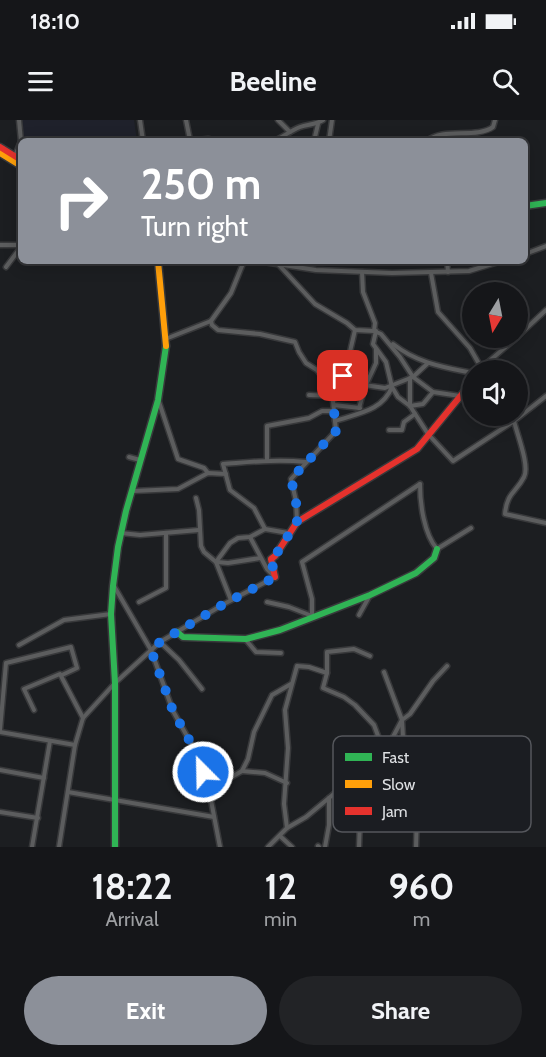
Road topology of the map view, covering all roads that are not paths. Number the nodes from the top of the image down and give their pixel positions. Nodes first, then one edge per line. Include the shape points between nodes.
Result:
1 (19, 120) edge
2 (140, 120) edge
3 (186, 120) edge
4 (279, 120) edge
5 (323, 120) edge
6 (332, 120) edge
7 (495, 120) edge
8 (318, 123) junction
9 (290, 132) junction
10 (22, 138) edge
11 (143, 138) edge
12 (188, 138) edge
13 (280, 138) edge
14 (315, 138) edge
15 (329, 138) edge
16 (431, 138) edge
17 (0, 147) edge
18 (0, 153) edge
19 (18, 158) edge
20 (18, 164) edge
21 (546, 201) edge
22 (528, 204) edge
23 (0, 245) edge
24 (18, 246) edge
25 (546, 246) edge
26 (18, 250) edge
27 (528, 253) edge
28 (158, 264) edge
29 (243, 264) edge
30 (273, 264) edge
31 (447, 264) edge
32 (492, 264) edge
33 (278, 265) junction
34 (6, 267) dead end
35 (362, 272) junction
36 (448, 272) junction
37 (431, 273) junction
38 (546, 310) edge
39 (212, 321) junction
40 (528, 327) edge
41 (355, 330) junction
42 (375, 331) junction
43 (166, 338) junction
44 (386, 339) junction
45 (373, 345) junction
46 (505, 348) edge
47 (475, 360) edge
48 (491, 360) edge
49 (427, 364) junction
50 (462, 373) edge
51 (411, 377) junction
52 (334, 382) junction
53 (343, 382) junction
54 (365, 387) junction
55 (392, 387) junction
56 (433, 392) junction
57 (462, 394) edge
58 (309, 395) dead end
59 (332, 396) junction
60 (460, 396) junction
61 (546, 396) edge
62 (158, 400) junction
63 (334, 405) junction
64 (410, 406) junction
65 (361, 410) junction
66 (528, 410) edge
67 (334, 411) junction
68 (415, 414) junction
69 (335, 421) junction
70 (506, 426) edge
71 (515, 426) edge
72 (388, 430) dead end
73 (428, 434) junction
74 (129, 458) dead end
75 (141, 460) junction
76 (267, 460) junction
77 (306, 462) junction
78 (208, 473) junction
79 (226, 474) junction
80 (133, 491) junction
81 (196, 498) dead end
82 (297, 522) junction
83 (546, 523) edge
84 (471, 528) dead end
85 (265, 529) junction
86 (200, 530) junction
87 (121, 533) junction
88 (288, 533) junction
89 (166, 534) junction
90 (250, 537) junction
91 (437, 549) junction
92 (260, 558) junction
93 (216, 562) junction
94 (275, 577) junction
95 (113, 586) junction
96 (370, 595) junction
97 (231, 600) junction
98 (139, 602) dead end
99 (267, 602) dead end
100 (111, 614) junction
101 (359, 615) dead end
102 (312, 616) junction
103 (177, 632) junction
104 (246, 639) junction
105 (160, 642) junction
106 (19, 645) dead end
107 (151, 650) junction
108 (281, 654) dead end
109 (370, 656) dead end
110 (447, 666) dead end
111 (384, 672) dead end
112 (327, 673) junction
113 (62, 675) junction
114 (115, 683) junction
115 (291, 684) junction
116 (2, 685) edge
117 (202, 689) dead end
118 (34, 710) dead end
119 (83, 718) junction
120 (402, 720) junction
121 (0, 731) edge
122 (378, 736) edge
123 (393, 736) edge
124 (404, 736) edge
125 (51, 741) junction
126 (75, 745) junction
127 (0, 770) edge
128 (242, 771) junction
129 (44, 778) junction
130 (287, 783) junction
131 (209, 790) junction
132 (68, 792) junction
133 (333, 796) edge
134 (329, 798) junction
135 (115, 801) junction
136 (0, 812) edge
137 (214, 817) junction
138 (38, 819) junction
139 (287, 828) junction
140 (360, 832) edge
141 (416, 832) edge
142 (280, 836) junction
143 (32, 847) edge
144 (60, 847) edge
145 (115, 847) edge
146 (220, 847) edge
147 (268, 847) edge
148 (292, 847) edge
149 (325, 847) edge
150 (359, 847) edge
151 (416, 847) edge

1 - 10 street
2 - 11 street
3 - 12 street
4 - 9 street
5 - 8 street
6 - 15 street
7 - 16 street via 486,131
8 - 9 street
8 - 14 street
9 - 13 street
17 - 19 main road
18 - 20 main road
21 - 22 main road
23 - 24 street
25 - 27 street
26 - 34 street
28 - 43 main road
29 - 39 street via 231,293
30 - 33 street
31 - 36 street
32 - 36 street
33 - 35 street
33 - 41 street via 313,302
35 - 37 street
35 - 42 street via 363,292
36 - 37 street
37 - 47 street via 438,312 470,348
38 - 40 street
39 - 43 street
39 - 52 street via 218,330 296,342 306,363
41 - 42 street
41 - 53 street
42 - 44 street
42 - 45 street
43 - 62 main road
44 - 49 street
44 - 51 street
45 - 54 street via 377,361
45 - 55 street via 386,362
46 - 48 street
49 - 50 street
49 - 51 street
51 - 55 street
51 - 56 street
51 - 64 street
52 - 53 street
52 - 59 street
53 - 54 street
54 - 55 street
54 - 65 street
55 - 64 street
55 - 65 street via 382,404
56 - 60 street
56 - 64 street via 423,404
57 - 60 main road
58 - 59 street
59 - 63 street
60 - 73 main road
61 - 66 street
62 - 75 main road
62 - 78 street via 178,459
63 - 65 street
63 - 67 street
64 - 68 street
65 - 69 street
67 - 69 street
67 - 76 street via 267,426
68 - 72 street via 404,422 402,430
68 - 73 street
69 - 77 street via 336,431
70 - 73 street via 453,461
71 - 83 street via 526,461 525,476 506,500 505,514
73 - 82 main road via 417,449
74 - 75 street
75 - 80 main road
76 - 77 street
76 - 79 street via 223,463
77 - 82 street via 291,481
78 - 79 street
78 - 80 street via 178,489
79 - 85 street via 230,490 255,508
80 - 87 main road
81 - 86 street
82 - 88 main road
84 - 91 street
85 - 88 street
85 - 90 street
86 - 89 street
86 - 93 street via 204,552
87 - 89 street
87 - 95 main road
88 - 94 main road via 271,559
89 - 98 street via 166,588
90 - 92 street
90 - 93 street via 230,543
91 - 96 main road via 434,558 416,573
91 - 102 street via 429,540 420,508 420,484 302,562 312,599
92 - 93 street
92 - 94 street
93 - 97 street
94 - 97 street
95 - 100 main road
95 - 107 street
96 - 101 street
96 - 102 main road
97 - 103 street
99 - 102 street
100 - 106 street via 64,620
100 - 114 main road
102 - 104 main road
103 - 104 main road via 183,637
103 - 105 street
104 - 108 street via 256,652
105 - 107 street
105 - 117 street
107 - 114 street
107 - 131 street via 173,711 197,754
109 - 112 street via 354,649 327,651
110 - 120 street
111 - 120 street
112 - 115 street via 297,666
112 - 122 street via 323,688 355,705
113 - 116 street via 77,668 70,647 6,663
113 - 118 street via 24,689
113 - 119 street
114 - 119 street
114 - 135 main road
115 - 128 street via 272,695 254,732
115 - 130 street via 285,710
116 - 121 street
119 - 126 street
120 - 123 street
120 - 124 street
121 - 125 street
125 - 126 street
125 - 129 street
126 - 132 street
127 - 129 street
128 - 130 street via 265,773
128 - 131 street
129 - 138 street
130 - 139 street
131 - 137 street
132 - 135 street
132 - 144 street
133 - 134 street
134 - 139 street
134 - 149 street
135 - 137 street
135 - 145 main road
136 - 138 street
137 - 146 street
138 - 143 street
139 - 142 street
140 - 150 street
141 - 151 street
142 - 147 street
142 - 148 street

